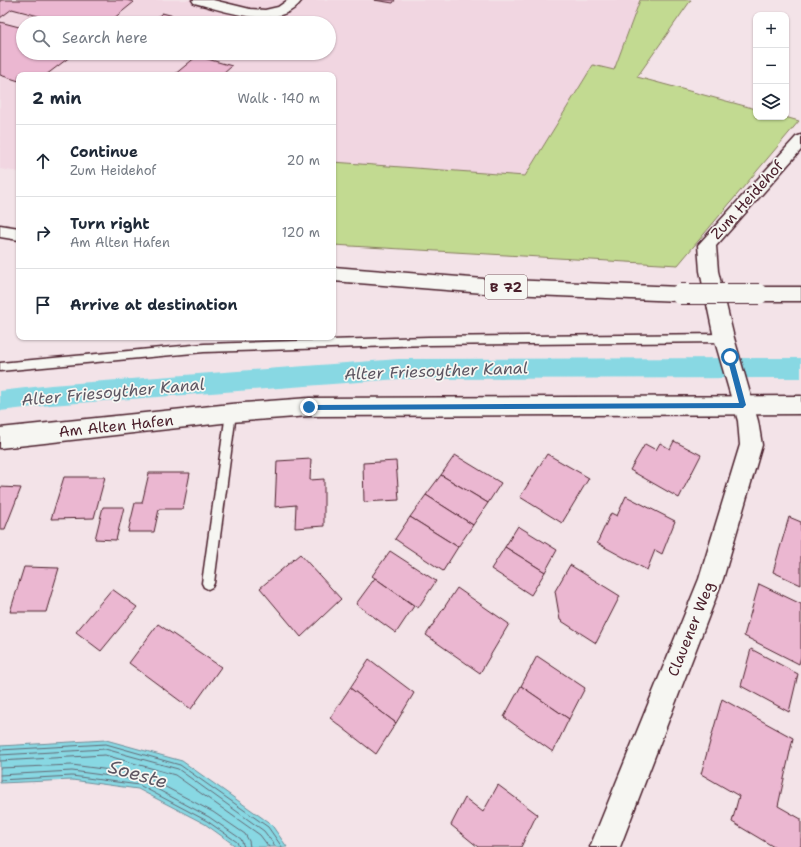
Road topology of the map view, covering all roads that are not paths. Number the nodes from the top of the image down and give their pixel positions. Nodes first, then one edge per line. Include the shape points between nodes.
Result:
1 (198, 0) edge
2 (296, 0) edge
3 (801, 140) edge
4 (0, 231) edge
5 (16, 234) edge
6 (336, 274) edge
7 (801, 294) edge
8 (724, 338) junction
9 (0, 367) edge
10 (743, 405) junction
11 (801, 405) edge
12 (231, 413) junction
13 (0, 438) edge
14 (208, 583) dead end
15 (605, 847) edge

1 - 2 street via 266,14 289,6
3 - 8 street, Zum Heidehof via 707,245 709,271
4 - 5 main road
6 - 7 main road, B 72, bridge via 484,286 680,294
8 - 9 lane via 428,341 204,348
8 - 10 street, Zum Heidehof
10 - 11 main road, Am Alten Hafen
10 - 12 main road, Am Alten Hafen via 309,407
10 - 15 street, Clauener Weg via 751,445 711,579
12 - 13 main road, Am Alten Hafen
12 - 14 lane

